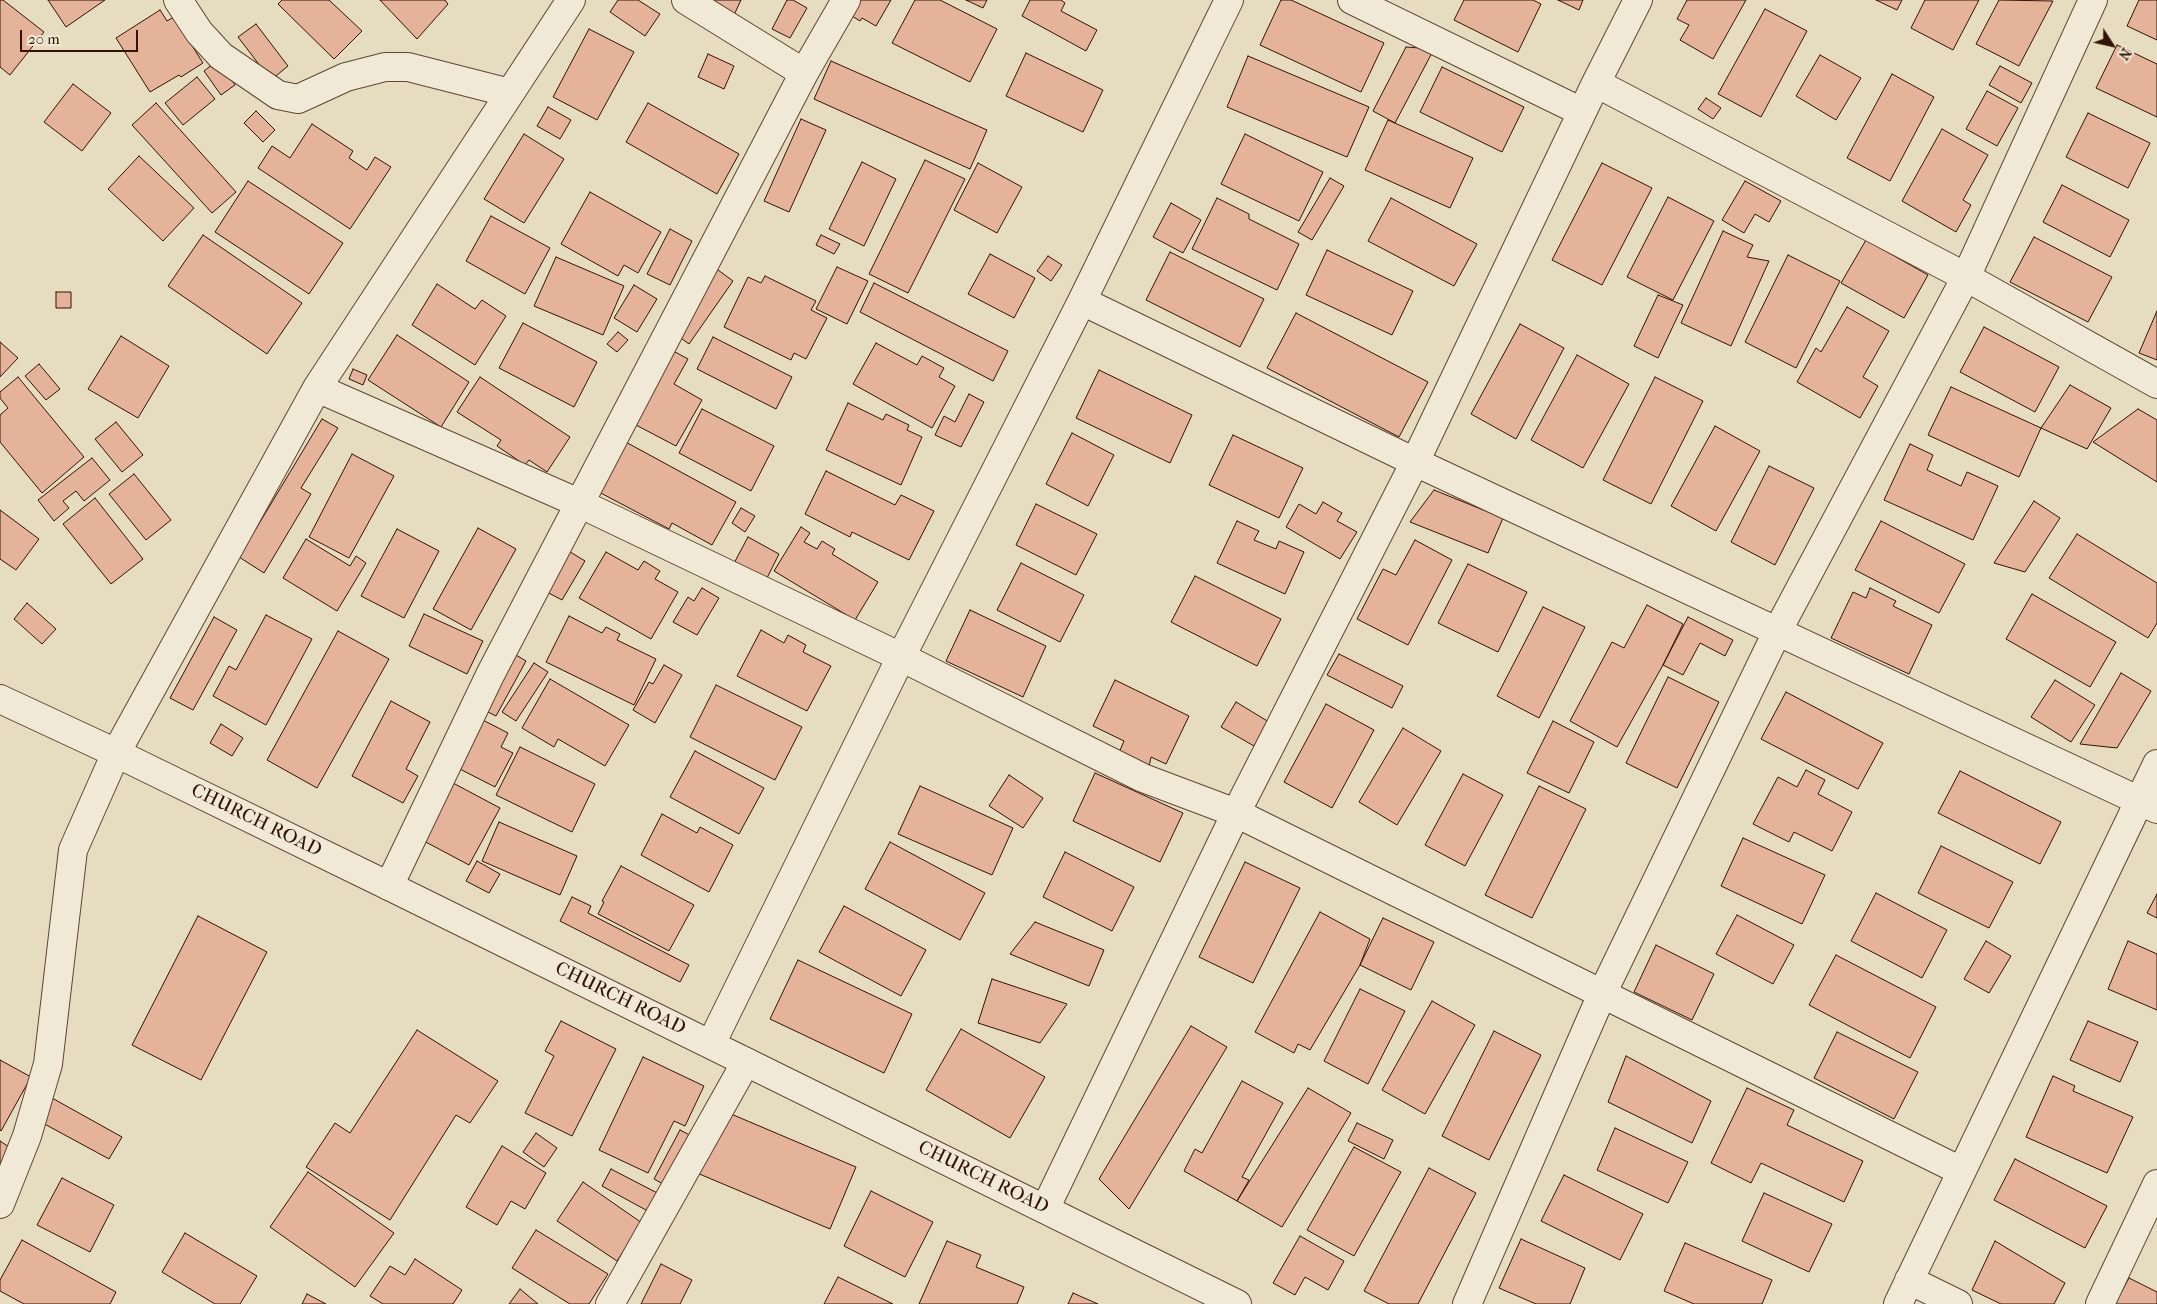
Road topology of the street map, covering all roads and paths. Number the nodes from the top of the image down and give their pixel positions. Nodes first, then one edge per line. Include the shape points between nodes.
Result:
1 (178, 0) edge
2 (571, 0) edge
3 (686, 0) edge
4 (846, 0) edge
5 (1229, 0) edge
6 (1352, 0) edge
7 (1638, 0) edge
8 (2093, 0) edge
9 (804, 73) junction
10 (1596, 83) junction
11 (510, 93) junction
12 (1582, 112) junction
13 (1966, 277) junction
14 (1082, 301) junction
15 (2157, 384) edge
16 (317, 388) junction
17 (1415, 462) junction
18 (580, 504) junction
19 (1778, 630) junction
20 (901, 657) junction
21 (0, 700) edge
22 (116, 752) junction
23 (2157, 764) edge
24 (2148, 804) edge
25 (1236, 813) junction
26 (389, 886) junction
27 (1602, 994) junction
28 (711, 1044) junction
29 (746, 1062) junction
30 (1961, 1171) junction
31 (2157, 1184) edge
32 (0, 1204) edge
33 (1045, 1209) junction
34 (1904, 1292) edge
35 (610, 1304) edge
36 (1237, 1304) edge
37 (1467, 1304) edge
38 (1958, 1304) edge
39 (2100, 1304) edge

1 - 11 street via 199,32 222,56 278,95 298,99 346,77 385,67 408,67
2 - 11 street
3 - 9 street
4 - 9 street
5 - 14 street
6 - 12 street
7 - 10 street
8 - 13 street
9 - 18 street
10 - 12 street
10 - 13 street
11 - 16 street
12 - 17 street
13 - 15 street
13 - 19 street
14 - 17 street
14 - 20 street
16 - 18 street
16 - 22 street
17 - 19 street
17 - 25 street
18 - 20 street
18 - 26 street via 490,674
19 - 24 street
19 - 27 street
20 - 25 street via 1134,774
20 - 28 street
21 - 22 street, CHURCH ROAD
22 - 26 street, CHURCH ROAD
22 - 32 street via 73,850 48,1064 27,1136
23 - 24 street
24 - 30 street
25 - 27 street
25 - 33 street
26 - 28 street, CHURCH ROAD
27 - 30 street
27 - 37 street
28 - 29 street, CHURCH ROAD
29 - 33 street, CHURCH ROAD
29 - 35 street
30 - 34 street
31 - 39 street
33 - 36 street, CHURCH ROAD
34 - 38 street

